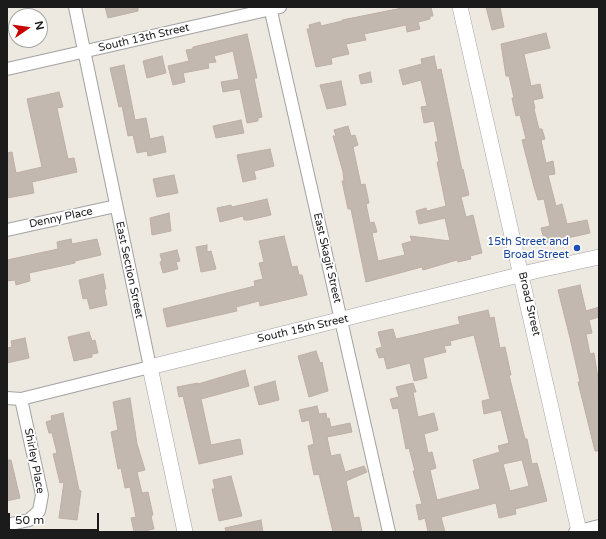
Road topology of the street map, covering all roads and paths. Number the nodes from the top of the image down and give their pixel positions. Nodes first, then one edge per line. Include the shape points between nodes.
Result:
1 (75, 7) edge
2 (460, 7) edge
3 (274, 8) edge
4 (84, 51) junction
5 (7, 69) edge
6 (116, 206) junction
7 (7, 230) edge
8 (599, 257) edge
9 (522, 275) junction
10 (341, 320) junction
11 (150, 367) junction
12 (7, 398) edge
13 (21, 399) junction
14 (7, 525) edge
15 (599, 526) edge
16 (185, 532) edge
17 (389, 532) edge
18 (577, 532) edge

1 - 4 street, East Section Street
2 - 9 street, Broad Street
3 - 4 street, South 13th Street
3 - 10 street, East Skagit Street
4 - 5 street, South 13th Street
4 - 6 street, East Section Street
6 - 7 street, Denny Place
6 - 11 street, East Section Street
8 - 9 street, South 15th Street
9 - 10 street, South 15th Street
9 - 18 street, Broad Street
10 - 11 street, South 15th Street
10 - 17 street, East Skagit Street
11 - 13 street, South 15th Street
11 - 16 street, East Section Street
12 - 13 street, South 15th Street
13 - 14 street, Shirley Place via 42,495 39,511 29,520
15 - 18 street

